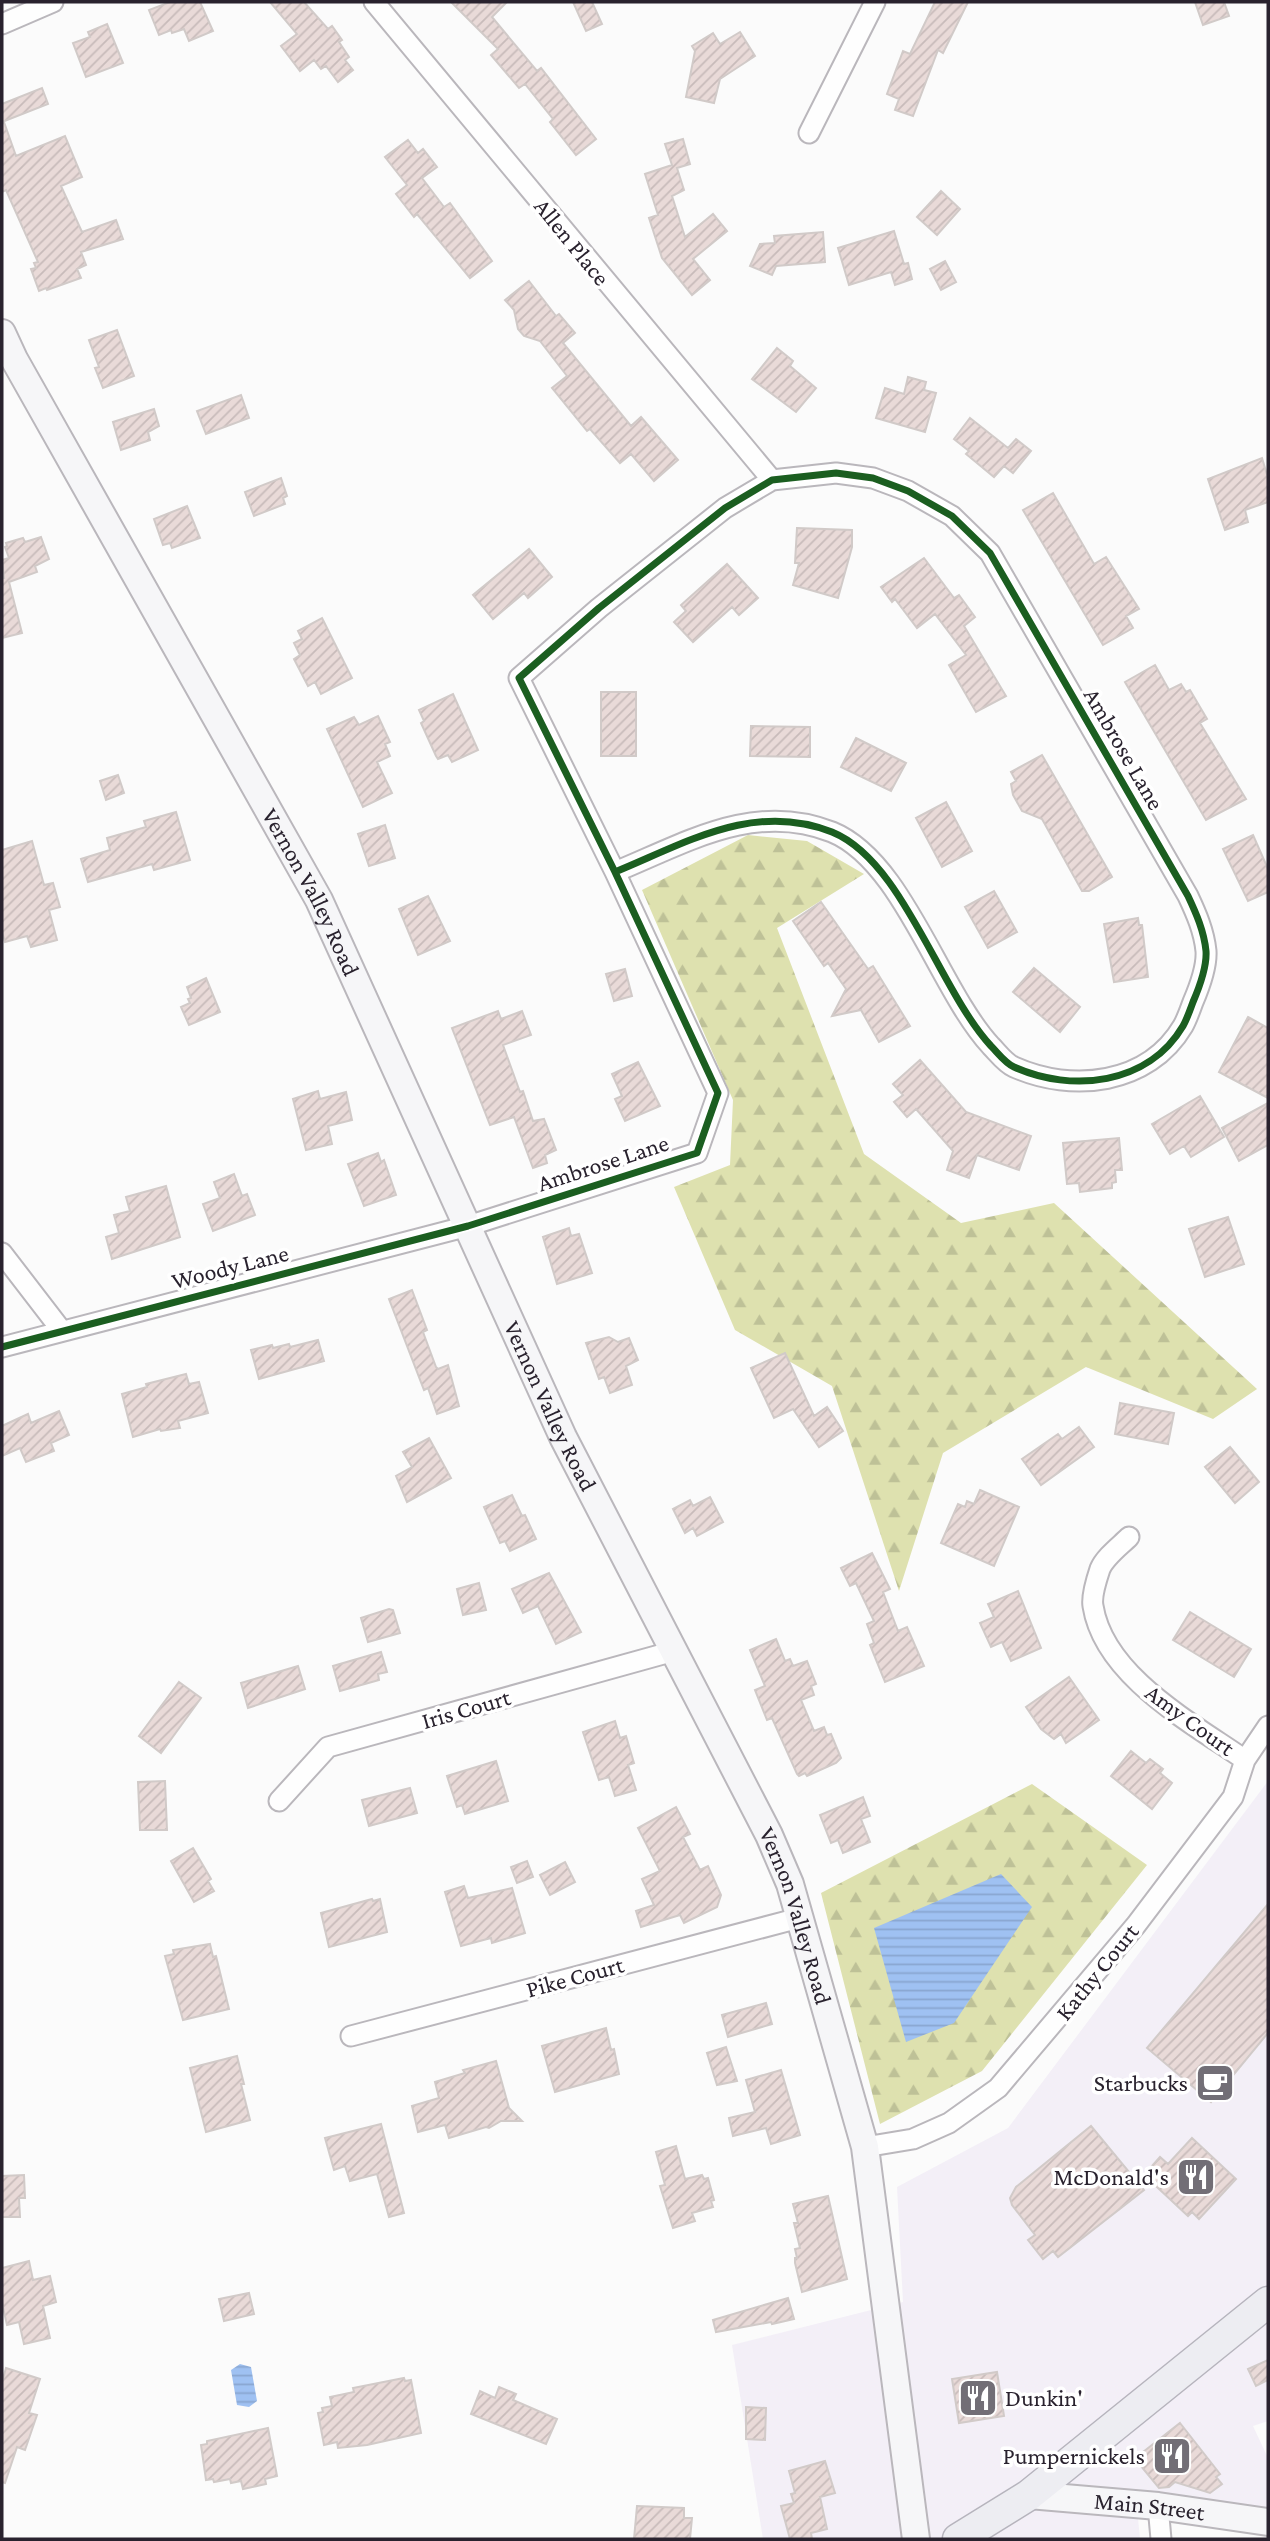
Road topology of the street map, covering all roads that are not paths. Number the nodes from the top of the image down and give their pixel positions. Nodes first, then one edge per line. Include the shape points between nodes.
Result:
1 (53, 2) edge
2 (374, 2) edge
3 (875, 2) edge
4 (2, 24) edge
5 (809, 132) dead end
6 (2, 333) edge
7 (772, 480) junction
8 (615, 872) junction
9 (468, 1226) junction
10 (2, 1253) edge
11 (62, 1331) junction
12 (2, 1347) edge
13 (1129, 1536) dead end
14 (674, 1651) junction
15 (1268, 1726) edge
16 (1245, 1760) junction
17 (279, 1801) dead end
18 (799, 1918) junction
19 (351, 2036) dead end
20 (865, 2147) junction
21 (1268, 2302) edge
22 (1029, 2495) junction
23 (1158, 2506) junction
24 (1268, 2522) edge
25 (916, 2539) edge
26 (958, 2539) edge
27 (1161, 2539) edge

1 - 4 street
2 - 7 street, Allen Place
3 - 5 street
6 - 9 main road, Vernon Valley Road via 319,900
7 - 8 street, Ambrose Lane via 725,508 598,608 519,678
7 - 8 street, Ambrose Lane via 836,473 873,478 952,516 990,553 1200,923 1206,953 1183,1027 1158,1056 1126,1074 1089,1083 1048,1080 1011,1066 976,1029 898,894 866,855 833,833 795,822 761,820 721,828
8 - 9 street, Ambrose Lane via 718,1093 697,1153
9 - 11 street, Woody Lane
9 - 14 main road, Vernon Valley Road via 563,1437
10 - 11 street
11 - 12 street, Woody Lane
13 - 16 street, Amy Court via 1101,1566 1092,1604 1104,1638 1151,1695
14 - 17 street, Iris Court via 328,1747
14 - 18 main road, Vernon Valley Road via 769,1835
15 - 16 street, Kathy Court
16 - 20 street, Kathy Court via 1233,1797 1136,1925 999,2088 949,2123 913,2139
18 - 19 street, Pike Court
18 - 20 main road, Vernon Valley Road
20 - 25 main road, Vernon Valley Road
21 - 22 main road
22 - 23 main road, Main Street
22 - 26 main road
23 - 24 main road, Main Street
23 - 27 street

